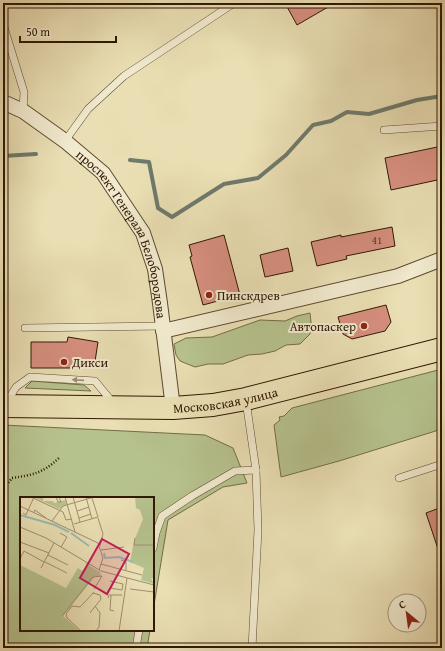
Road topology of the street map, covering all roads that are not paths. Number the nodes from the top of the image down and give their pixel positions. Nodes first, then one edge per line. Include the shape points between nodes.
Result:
1 (234, 3) edge
2 (3, 24) edge
3 (3, 102) edge
4 (23, 111) junction
5 (442, 126) edge
6 (384, 130) dead end
7 (65, 141) junction
8 (442, 259) edge
9 (25, 328) dead end
10 (162, 328) junction
11 (442, 349) edge
12 (246, 399) junction
13 (4, 406) edge
14 (118, 408) junction
15 (173, 408) junction
16 (442, 464) edge
17 (256, 470) junction
18 (399, 478) dead end
19 (154, 543) edge
20 (139, 631) edge
21 (136, 648) edge
22 (252, 648) edge

1 - 7 lane via 124,76 88,110
2 - 4 lane via 24,92
3 - 4 street, проспект Генерала Белобородова
4 - 7 street, проспект Генерала Белобородова
5 - 6 lane
7 - 10 street, проспект Генерала Белобородова via 103,174 143,233 155,269
8 - 10 street via 398,276
9 - 10 lane
10 - 15 street, проспект Генерала Белобородова
11 - 12 main road, Московская улица
12 - 15 main road, Московская улица
12 - 17 lane
13 - 14 main road, Московская улица
14 -> 13 lane via 95,381 30,377 16,387
14 - 15 main road, Московская улица
16 - 18 lane
17 - 19 lane via 236,471 162,516
17 - 22 lane via 258,530
20 - 21 lane

